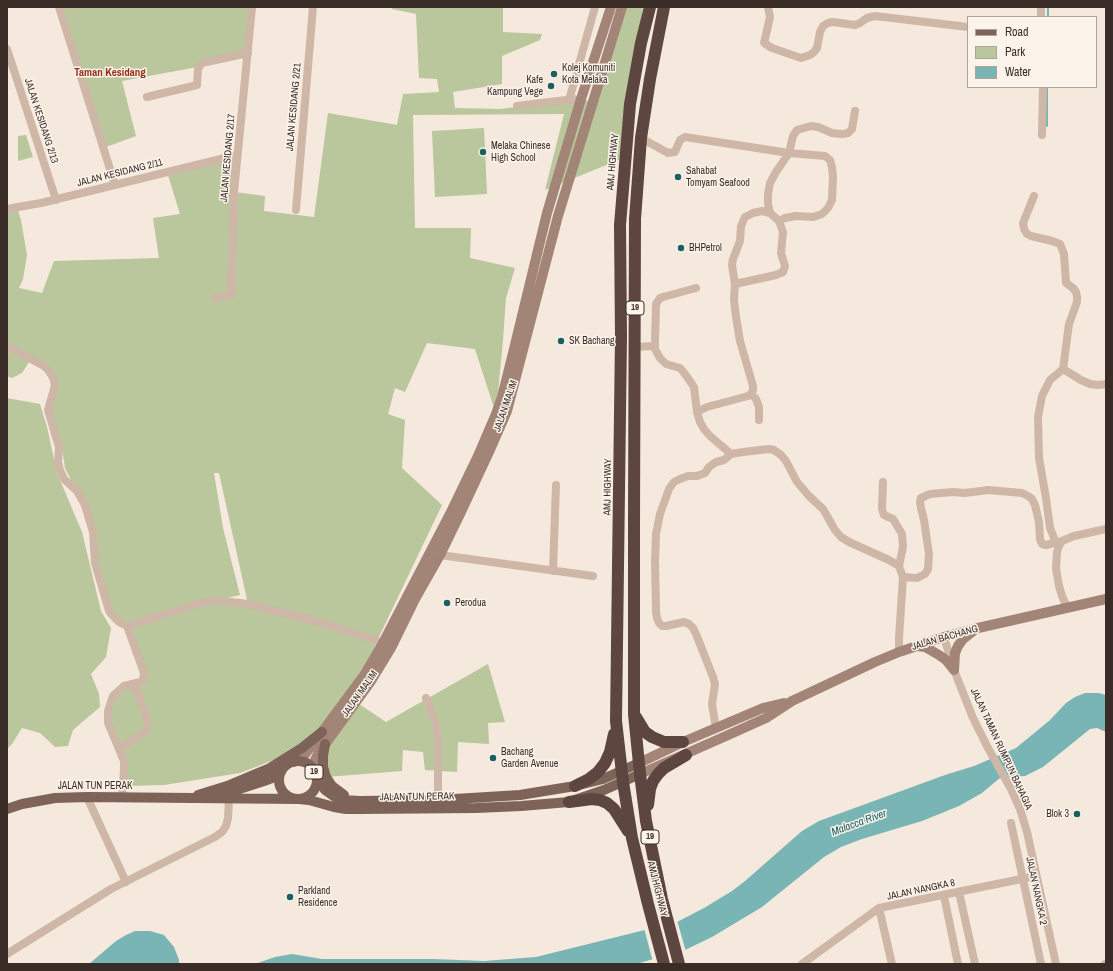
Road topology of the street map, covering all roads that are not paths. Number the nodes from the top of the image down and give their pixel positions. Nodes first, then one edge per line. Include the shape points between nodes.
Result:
1 (59, 7) edge
2 (252, 7) edge
3 (313, 7) edge
4 (595, 7) edge
5 (611, 7) edge
6 (622, 7) edge
7 (650, 7) edge
8 (664, 7) edge
9 (768, 7) edge
10 (967, 26) edge
11 (7, 49) edge
12 (248, 53) junction
13 (1043, 88) edge
14 (147, 97) dead end
15 (581, 99) junction
16 (569, 100) junction
17 (517, 106) dead end
18 (855, 111) dead end
19 (1042, 135) dead end
20 (641, 138) junction
21 (789, 153) junction
22 (237, 155) junction
23 (115, 185) junction
24 (1034, 196) dead end
25 (56, 200) junction
26 (7, 209) edge
27 (296, 210) dead end
28 (770, 212) junction
29 (780, 221) junction
30 (735, 284) junction
31 (696, 288) dead end
32 (215, 298) dead end
33 (7, 346) edge
34 (655, 346) junction
35 (635, 347) junction
36 (1064, 369) junction
37 (1106, 384) edge
38 (751, 394) junction
39 (697, 412) junction
40 (759, 420) dead end
41 (731, 454) junction
42 (883, 482) dead end
43 (556, 485) dead end
44 (1106, 529) edge
45 (1059, 542) junction
46 (440, 555) junction
47 (899, 566) junction
48 (553, 571) junction
49 (593, 576) dead end
50 (904, 577) junction
51 (1106, 598) edge
52 (1067, 607) junction
53 (127, 626) junction
54 (978, 628) junction
55 (944, 637) junction
56 (383, 643) junction
57 (917, 646) junction
58 (899, 652) junction
59 (954, 670) junction
60 (134, 684) junction
61 (426, 698) dead end
62 (792, 701) junction
63 (634, 714) junction
64 (616, 721) junction
65 (716, 728) junction
66 (322, 732) junction
67 (683, 742) junction
68 (325, 744) junction
69 (119, 748) junction
70 (686, 755) junction
71 (294, 762) junction
72 (639, 769) junction
73 (281, 772) junction
74 (315, 773) junction
75 (622, 776) junction
76 (575, 786) junction
77 (87, 797) junction
78 (122, 798) junction
79 (182, 798) junction
80 (209, 798) junction
81 (229, 799) junction
82 (299, 799) junction
83 (438, 800) junction
84 (360, 801) junction
85 (568, 802) junction
86 (7, 809) edge
87 (646, 821) junction
88 (1011, 823) dead end
89 (632, 838) junction
90 (1036, 876) junction
91 (1023, 879) junction
92 (126, 882) junction
93 (959, 892) junction
94 (944, 896) junction
95 (879, 908) junction
96 (7, 954) edge
97 (804, 963) edge
98 (664, 964) edge
99 (679, 964) edge
100 (892, 964) edge
101 (958, 964) edge
102 (975, 964) edge
103 (1041, 964) edge
104 (1056, 964) edge

1 - 23 street
2 - 12 street, JALAN KESIDANG 2/17
3 - 27 street, JALAN KESIDANG 2/21
4 - 16 street
5 - 15 main road, JALAN MALIM / 19
6 - 46 main road, JALAN MALIM / 19 via 556,224 507,411
7 - 64 highway, AMJ HIGHWAY / 19 via 630,104 620,225
8 - 20 highway, AMJ HIGHWAY / 19
9 - 10 street via 770,17 764,43 801,58 814,52 823,26 833,22 855,25 875,16
11 - 25 street, JALAN KESIDANG 2/13
12 - 14 street via 202,63 198,69 197,85
12 - 22 street, JALAN KESIDANG 2/17
13 - 19 street
15 - 16 street
15 - 56 main road, JALAN MALIM / 19 via 546,213 511,362 496,414 452,510
16 - 17 street
18 - 21 street via 852,129 848,133 832,133 811,126 797,130
20 - 21 street via 668,153 675,152 680,140 685,137
20 - 35 highway, AMJ HIGHWAY / 19 via 635,219
21 - 28 street via 770,183
21 - 29 street via 825,156 830,160 834,177 832,200 822,214 813,217 796,216
22 - 23 street, JALAN KESIDANG 2/11
22 - 32 street, JALAN KESIDANG 2/17 via 231,295
23 - 25 street, JALAN KESIDANG 2/11
24 - 36 street via 1024,229 1027,234 1060,244 1064,254 1066,283 1073,288 1077,297 1069,324
25 - 26 street, JALAN KESIDANG 2/11
28 - 29 street
28 - 30 street via 753,213 745,217 740,226 740,241 732,265
29 - 30 street via 783,232 783,272
30 - 38 street via 734,300 740,341 754,386
31 - 34 street via 660,298 656,304
33 - 53 street via 44,366 53,378 55,385 48,410 59,447 60,470 85,505 93,532 95,563 109,611 119,622
34 - 35 street
34 - 39 street via 660,358 666,364 680,368 694,387
35 - 63 highway, AMJ HIGHWAY / 19
36 - 37 street via 1090,384
36 - 45 street via 1050,380 1042,396 1038,417 1039,458 1048,522 1052,534
38 - 39 street
38 - 40 street via 759,407
39 - 41 street via 700,422 710,436
41 - 47 street via 763,449 774,450 786,462 797,482 823,509 841,537
41 - 65 street via 709,467 705,473 674,482 660,514 656,534 657,618 662,626 684,622 693,628 715,684 712,704
42 - 47 street via 884,515 893,519 902,534 903,547
43 - 48 street
44 - 45 street
45 - 50 street via 1042,544 1035,505 1032,499 1022,493 988,490 930,494 921,498 920,502 928,547 928,569 917,578
45 - 52 street via 1056,568
46 - 48 street
46 - 68 main road, JALAN MALIM / 19 via 371,681
47 - 50 street
48 - 49 street
50 - 58 street
51 - 52 main road, JALAN BACHANG
52 - 54 main road, JALAN BACHANG
53 - 56 street via 198,604 230,601 323,623
53 - 60 street via 144,673 143,680
54 - 55 main road, JALAN BACHANG
54 - 59 main road via 958,646
55 - 57 main road, JALAN BACHANG
55 - 59 street, JALAN TAMAN RUMPUN BAHAGIA
56 - 66 main road, JALAN MALIM / 19 via 365,674
57 - 58 main road, JALAN BACHANG
57 - 59 main road via 939,654
58 - 62 main road, JALAN BACHANG
59 - 90 street, JALAN TAMAN RUMPUN BAHAGIA via 973,718 1020,809
60 - 69 street via 124,686 113,696 108,711 108,723
60 - 69 street via 145,712 147,729
61 - 83 street via 438,735
62 - 65 main road, JALAN BACHANG via 762,708
62 - 70 main road, JALAN BACHANG via 766,718
63 - 67 highway via 652,737 664,742
63 - 72 highway, AMJ HIGHWAY / 19
64 - 75 highway, AMJ HIGHWAY / 19
64 - 76 highway via 610,752 605,763 589,779
65 - 67 main road, JALAN BACHANG
66 - 71 main road, JALAN MALIM / 19 via 303,757
66 - 79 main road via 270,768 227,786
67 - 72 main road, JALAN BACHANG
68 - 74 main road, JALAN MALIM / 19 via 315,760
68 - 84 main road via 323,767 326,777 340,793
69 - 78 street via 124,761
70 - 72 main road, JALAN BACHANG
70 - 87 highway via 664,768 653,781
71 - 73 main road, 19 via 284,767
71 - 74 main road, 19 via 309,765
72 - 75 main road
72 - 87 highway, AMJ HIGHWAY / 19
73 - 80 main road, JALAN TUN PERAK / 19 via 264,781
73 - 82 main road via 279,783 284,794
74 - 82 main road, 19 via 316,786 313,791 305,798
74 - 84 main road, JALAN TUN PERAK via 325,790 335,797
75 - 76 main road, JALAN TUN PERAK
75 - 85 main road, JALAN TUN PERAK via 604,790
75 - 89 highway, AMJ HIGHWAY / 19
76 - 83 main road, JALAN TUN PERAK via 520,795
77 - 78 main road, JALAN TUN PERAK / 19
77 - 86 main road, JALAN TUN PERAK / 19 via 55,798
77 - 92 street
78 - 79 main road, JALAN TUN PERAK / 19
79 - 80 main road, JALAN TUN PERAK / 19
80 - 81 main road, JALAN TUN PERAK / 19
81 - 82 main road, JALAN TUN PERAK / 19
81 - 92 street via 228,818 222,832
82 - 85 main road, JALAN TUN PERAK via 340,808 360,809 476,808
83 - 84 main road, JALAN TUN PERAK
85 - 89 highway via 592,799 607,803 614,809
87 - 99 highway, AMJ HIGHWAY / 19
88 - 91 street, JALAN NANGKA 2
89 - 98 highway, AMJ HIGHWAY / 19
90 - 91 street, JALAN NANGKA 8
90 - 104 street, JALAN TAMAN RUMPUN BAHAGIA
91 - 93 street, JALAN NANGKA 8
91 - 103 street, JALAN NANGKA 2
92 - 96 street
93 - 94 street, JALAN NANGKA 8
93 - 102 street
94 - 95 street, JALAN NANGKA 8
94 - 101 street
95 - 97 street, JALAN NANGKA 8
95 - 100 street

